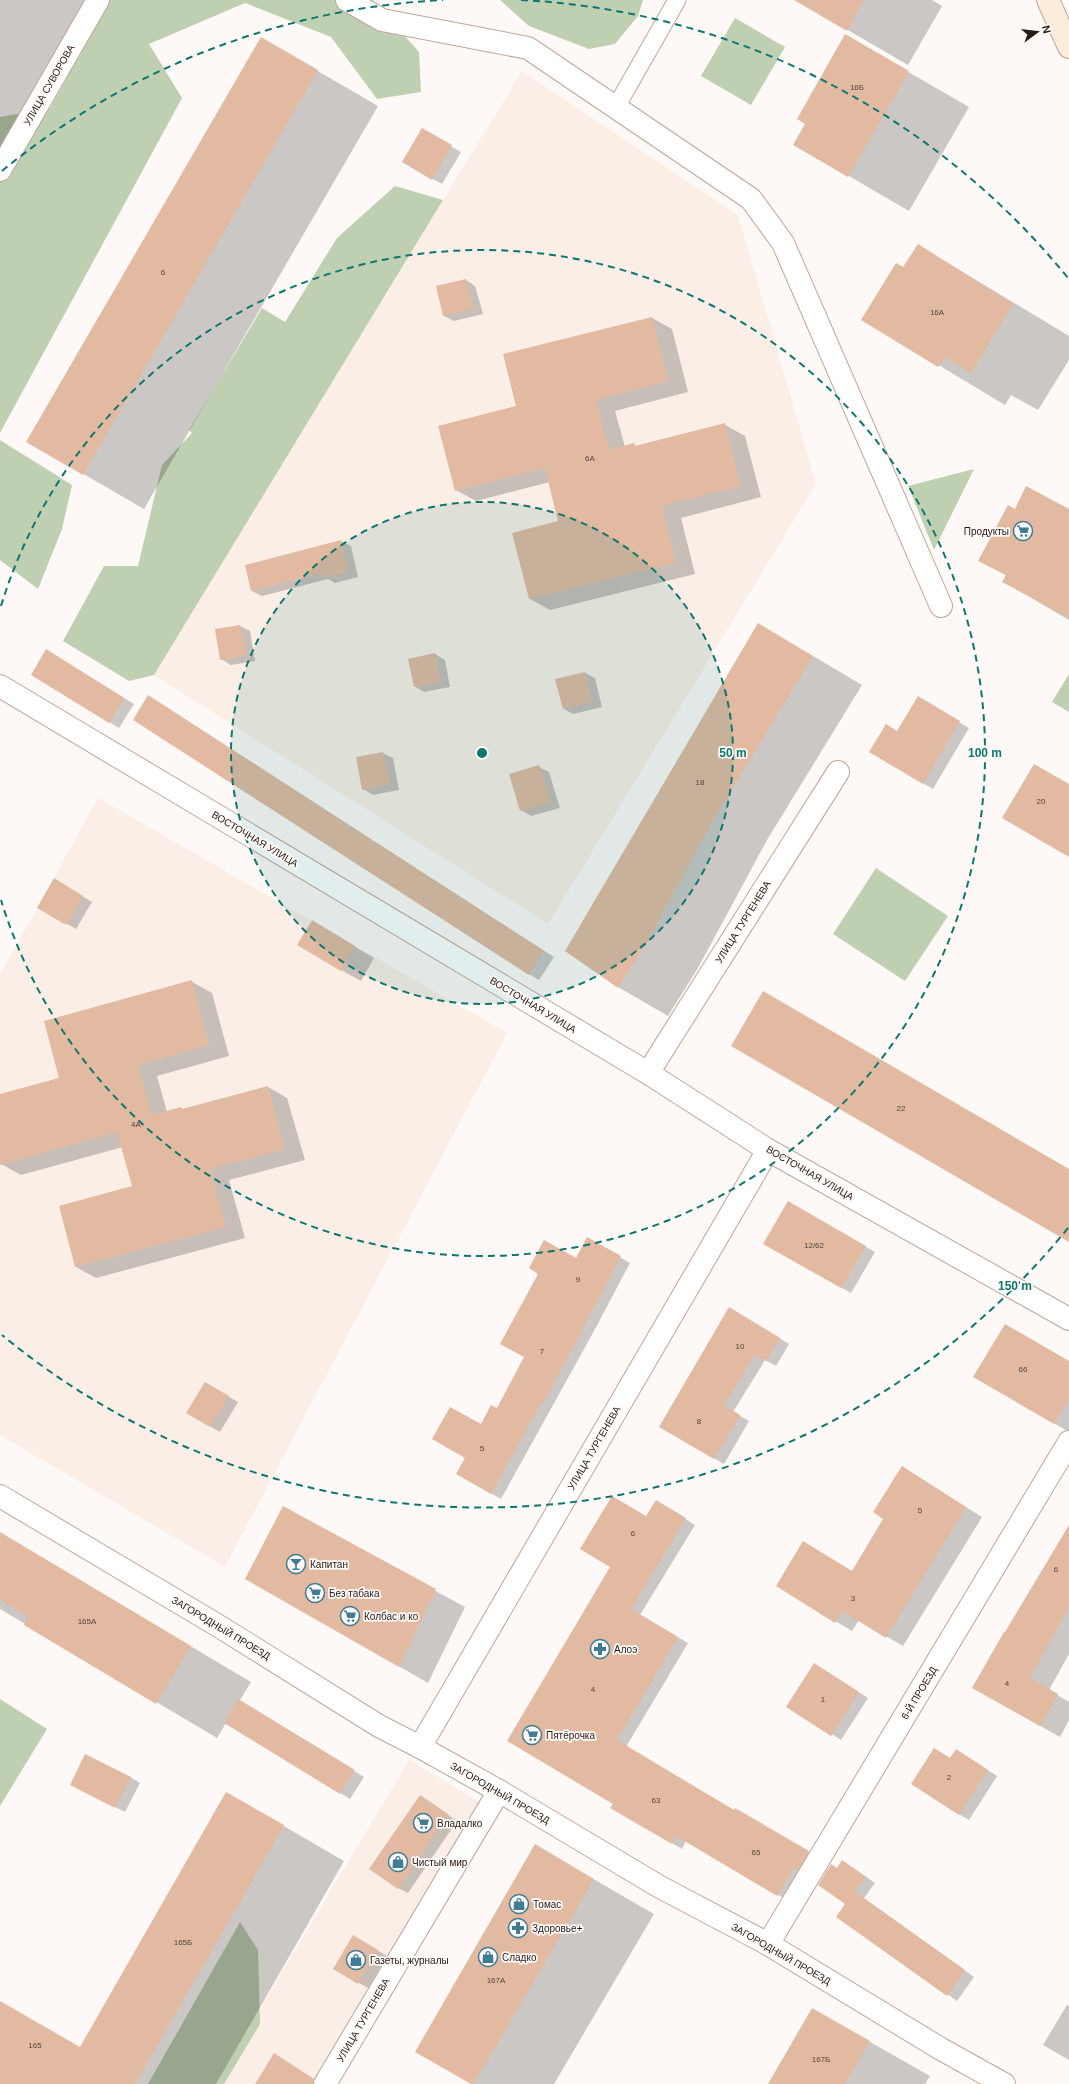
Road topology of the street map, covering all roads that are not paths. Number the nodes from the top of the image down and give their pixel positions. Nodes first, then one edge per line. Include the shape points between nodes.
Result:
1 (98, 0) edge
2 (347, 0) edge
3 (677, 0) edge
4 (1048, 0) edge
5 (1069, 47) edge
6 (616, 107) junction
7 (0, 170) edge
8 (941, 606) dead end
9 (0, 686) edge
10 (838, 772) dead end
11 (648, 1073) junction
12 (768, 1150) junction
13 (1069, 1319) edge
14 (1069, 1442) edge
15 (0, 1496) edge
16 (420, 1747) junction
17 (498, 1791) junction
18 (768, 1944) junction
19 (325, 2084) edge
20 (1004, 2084) edge

1 - 7 street, УЛИЦА СУВОРОВА
2 - 6 street via 382,20 528,48
3 - 6 lane
4 - 5 main road
6 - 8 street via 751,199 784,243
9 - 11 street, ВОСТОЧНАЯ УЛИЦА
10 - 11 street, УЛИЦА ТУРГЕНЕВА
11 - 12 street, ВОСТОЧНАЯ УЛИЦА
12 - 13 street, ВОСТОЧНАЯ УЛИЦА
12 - 16 street, УЛИЦА ТУРГЕНЕВА
14 - 18 street, 6-Й ПРОЕЗД
15 - 16 street, ЗАГОРОДНЫЙ ПРОЕЗД via 217,1625 379,1726
16 - 17 street, ЗАГОРОДНЫЙ ПРОЕЗД
17 - 18 street, ЗАГОРОДНЫЙ ПРОЕЗД via 660,1887
17 - 19 street, УЛИЦА ТУРГЕНЕВА
18 - 20 street, ЗАГОРОДНЫЙ ПРОЕЗД via 941,2049

